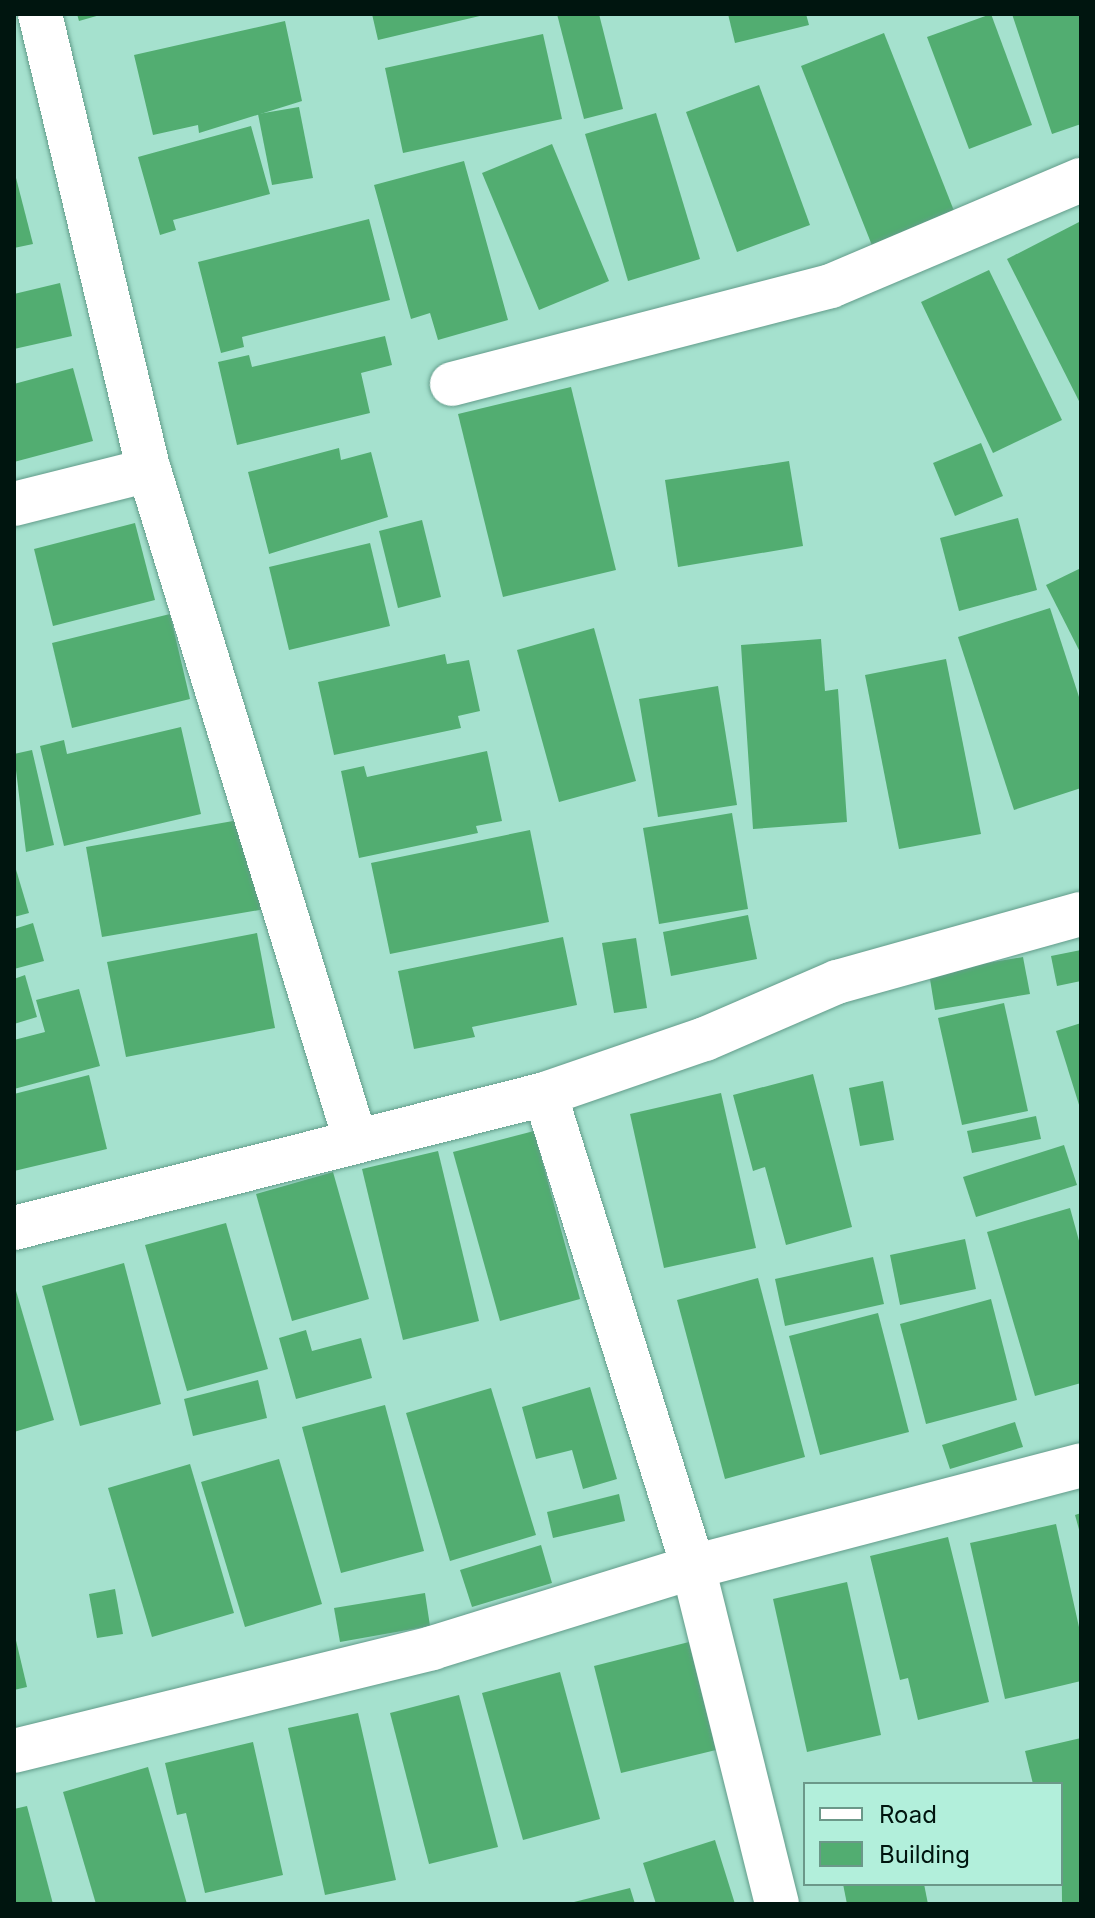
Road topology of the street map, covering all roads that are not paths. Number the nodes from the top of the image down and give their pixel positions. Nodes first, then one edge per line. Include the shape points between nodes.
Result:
1 (40, 14) edge
2 (1081, 180) edge
3 (452, 384) dead end
4 (149, 470) junction
5 (14, 504) edge
6 (1081, 914) edge
7 (545, 1094) junction
8 (356, 1142) junction
9 (14, 1228) edge
10 (1081, 1465) edge
11 (693, 1567) junction
12 (14, 1751) edge
13 (777, 1904) edge

1 - 4 street
2 - 3 street via 831,286
4 - 5 street
4 - 8 street
6 - 7 street via 837,982 705,1039
7 - 8 street
7 - 11 street
8 - 9 street
10 - 11 street
11 - 12 street via 432,1648
11 - 13 street

